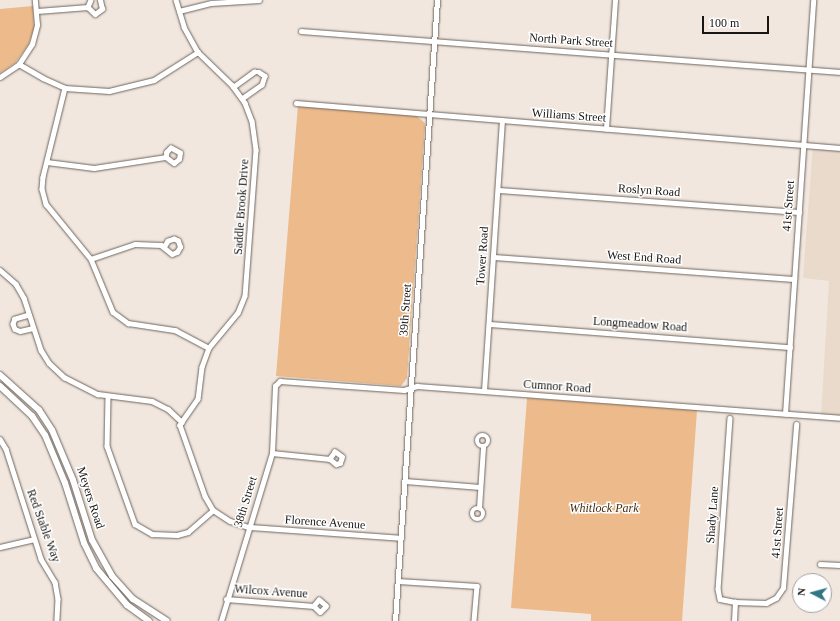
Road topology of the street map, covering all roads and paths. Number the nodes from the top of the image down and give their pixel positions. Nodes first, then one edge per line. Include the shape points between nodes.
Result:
1 (35, 0) edge
2 (91, 0) edge
3 (100, 0) edge
4 (176, 0) edge
5 (259, 0) edge
6 (437, 0) edge
7 (615, 0) edge
8 (813, 0) edge
9 (88, 7) junction
10 (37, 11) junction
11 (179, 12) junction
12 (301, 31) dead end
13 (434, 40) junction
14 (198, 52) junction
15 (611, 54) junction
16 (19, 64) junction
17 (808, 69) junction
18 (840, 72) edge
19 (0, 77) edge
20 (233, 87) junction
21 (65, 88) junction
22 (242, 99) junction
23 (296, 103) dead end
24 (429, 116) junction
25 (502, 121) junction
26 (606, 129) junction
27 (803, 145) junction
28 (840, 148) edge
29 (166, 157) dead end
30 (47, 162) junction
31 (498, 190) junction
32 (799, 212) junction
33 (165, 246) dead end
34 (493, 257) junction
35 (91, 259) junction
36 (0, 270) edge
37 (794, 280) junction
38 (29, 315) junction
39 (488, 324) junction
40 (33, 328) junction
41 (790, 347) junction
42 (209, 348) junction
43 (0, 375) edge
44 (0, 386) edge
45 (275, 386) joint
46 (411, 388) junction
47 (484, 391) junction
48 (110, 396) junction
49 (785, 414) junction
50 (730, 418) dead end
51 (840, 418) edge
52 (182, 422) junction
53 (796, 425) dead end
54 (0, 438) edge
55 (483, 447) dead end
56 (272, 453) junction
57 (330, 459) dead end
58 (405, 481) junction
59 (480, 487) junction
60 (479, 508) dead end
61 (213, 510) junction
62 (249, 527) junction
63 (401, 538) junction
64 (34, 539) junction
65 (0, 547) edge
66 (820, 564) dead end
67 (840, 565) edge
68 (398, 581) junction
69 (226, 599) junction
70 (735, 602) junction
71 (314, 606) dead end
72 (57, 621) edge
73 (149, 621) edge
74 (167, 621) edge
75 (221, 621) edge
76 (395, 621) edge
77 (474, 621) edge
78 (734, 621) edge

1 - 10 street
2 - 9 street
3 - 9 street via 103,7 99,13 92,13
4 - 11 street, Saddle Brook Drive
5 - 11 street via 213,3
6 - 13 street, 39th Street
7 - 15 street
8 - 17 street, 41st Street
9 - 10 street
10 - 16 street via 34,37
11 - 14 street, Saddle Brook Drive via 188,36
12 - 13 street, North Park Street
13 - 15 street, North Park Street
13 - 24 street, 39th Street
14 - 20 street, Saddle Brook Drive
14 - 21 street via 165,74 127,89 94,92
15 - 17 street, North Park Street
15 - 26 street
16 - 19 street
16 - 21 street
17 - 18 street, North Park Street
17 - 27 street, 41st Street
20 - 22 street, Saddle Brook Drive
20 - 22 street via 254,72 263,73 265,76 262,85
21 - 30 street
22 - 42 street, Saddle Brook Drive via 252,121 256,145 246,288 238,313
23 - 24 street, Williams Street
24 - 25 street, Williams Street
24 - 46 street, 39th Street
25 - 26 street, Williams Street
25 - 31 street, Tower Road
26 - 27 street, Williams Street
27 - 28 street, Williams Street
27 - 32 street, 41st Street
29 - 30 street via 94,168
30 - 35 street via 42,185 46,204
31 - 32 street, Roslyn Road
31 - 34 street, Tower Road
32 - 37 street, 41st Street
33 - 35 street via 136,244
34 - 37 street, West End Road
34 - 39 street, Tower Road
35 - 42 street via 108,304 119,317 135,324 175,330
36 - 38 street via 16,284
37 - 41 street, 41st Street
38 - 40 street
38 - 40 street via 15,319 13,324 15,329 20,331
39 - 41 street, Longmeadow Road
39 - 47 street, Tower Road
40 - 48 street via 49,363 64,377 87,390
41 - 49 street, 41st Street
42 - 52 street, Saddle Brook Drive via 202,367 198,398
43 - 74 street, Meyers Road via 39,410 52,430 68,467 92,540 112,576 133,599
44 - 73 street, Meyers Road via 32,416 45,435 65,483 84,543 96,568 127,605
45 - 46 street, Cumnor Road via 280,381
45 - 56 street, 38th Street
46 - 47 street, Cumnor Road via 417,386
46 - 58 street, 39th Street
47 - 49 street, Cumnor Road
48 - 52 street via 152,401 168,409
48 - 61 street via 107,446 135,524 152,534 177,535 188,532
49 - 51 street, Cumnor Road
50 - 70 street, Shady Lane via 718,589 720,599
52 - 61 street via 180,425 201,486
53 - 70 street, 41st Street via 783,588 776,598 766,603
54 - 64 street, Red Stable Way via 6,449
55 - 59 street
56 - 57 street
56 - 62 street, 38th Street
58 - 59 street
58 - 63 street, 39th Street
59 - 60 street
61 - 62 street, Florence Avenue via 230,521
62 - 63 street, Florence Avenue
62 - 69 street, 38th Street
63 - 68 street, 39th Street
64 - 65 street
64 - 72 street, Red Stable Way via 57,590
66 - 67 street
68 - 76 street, 39th Street
68 - 77 street via 477,586
69 - 71 street, Wilcox Avenue
69 - 75 street, 38th Street
70 - 78 street

